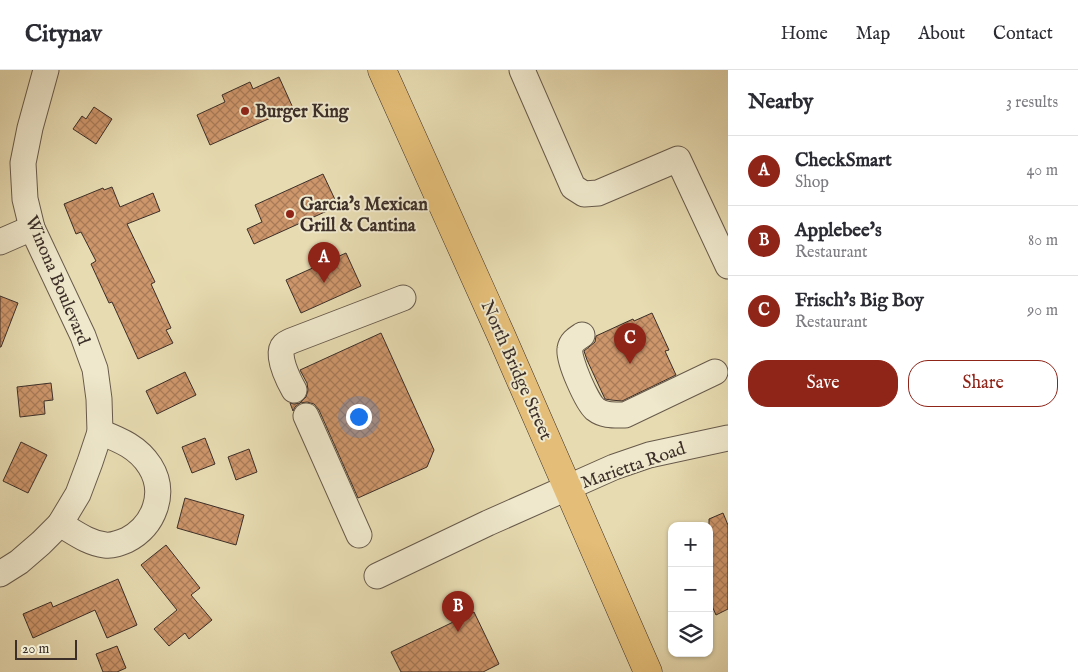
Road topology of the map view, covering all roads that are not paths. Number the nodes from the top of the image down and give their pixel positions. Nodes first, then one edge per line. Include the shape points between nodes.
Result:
1 (45, 70) edge
2 (382, 70) edge
3 (522, 70) edge
4 (32, 228) junction
5 (0, 242) edge
6 (728, 266) edge
7 (403, 298) dead end
8 (582, 335) dead end
9 (715, 372) dead end
10 (294, 390) dead end
11 (306, 416) dead end
12 (100, 432) junction
13 (728, 438) edge
14 (568, 487) junction
15 (60, 524) junction
16 (360, 535) dead end
17 (0, 574) edge
18 (377, 576) dead end
19 (648, 672) edge

1 - 4 street, Winona Boulevard via 23,163 25,199
2 - 14 main road, North Bridge Street
3 - 6 street via 573,187 584,194 598,193 678,159
4 - 5 street
4 - 12 street, Winona Boulevard via 83,336 95,369
7 - 10 street via 284,345 282,358
8 - 9 street via 570,347 572,364 588,399 603,414 625,415
11 - 16 street
12 - 15 street, Winona Boulevard via 78,494
12 - 15 street via 124,441 149,465 157,480 158,499 153,514 145,527 119,544 89,541
13 - 14 street, Marietta Road via 649,455
14 - 18 street, Marietta Road
14 - 19 main road, North Bridge Street
15 - 17 street, Winona Boulevard via 42,543

